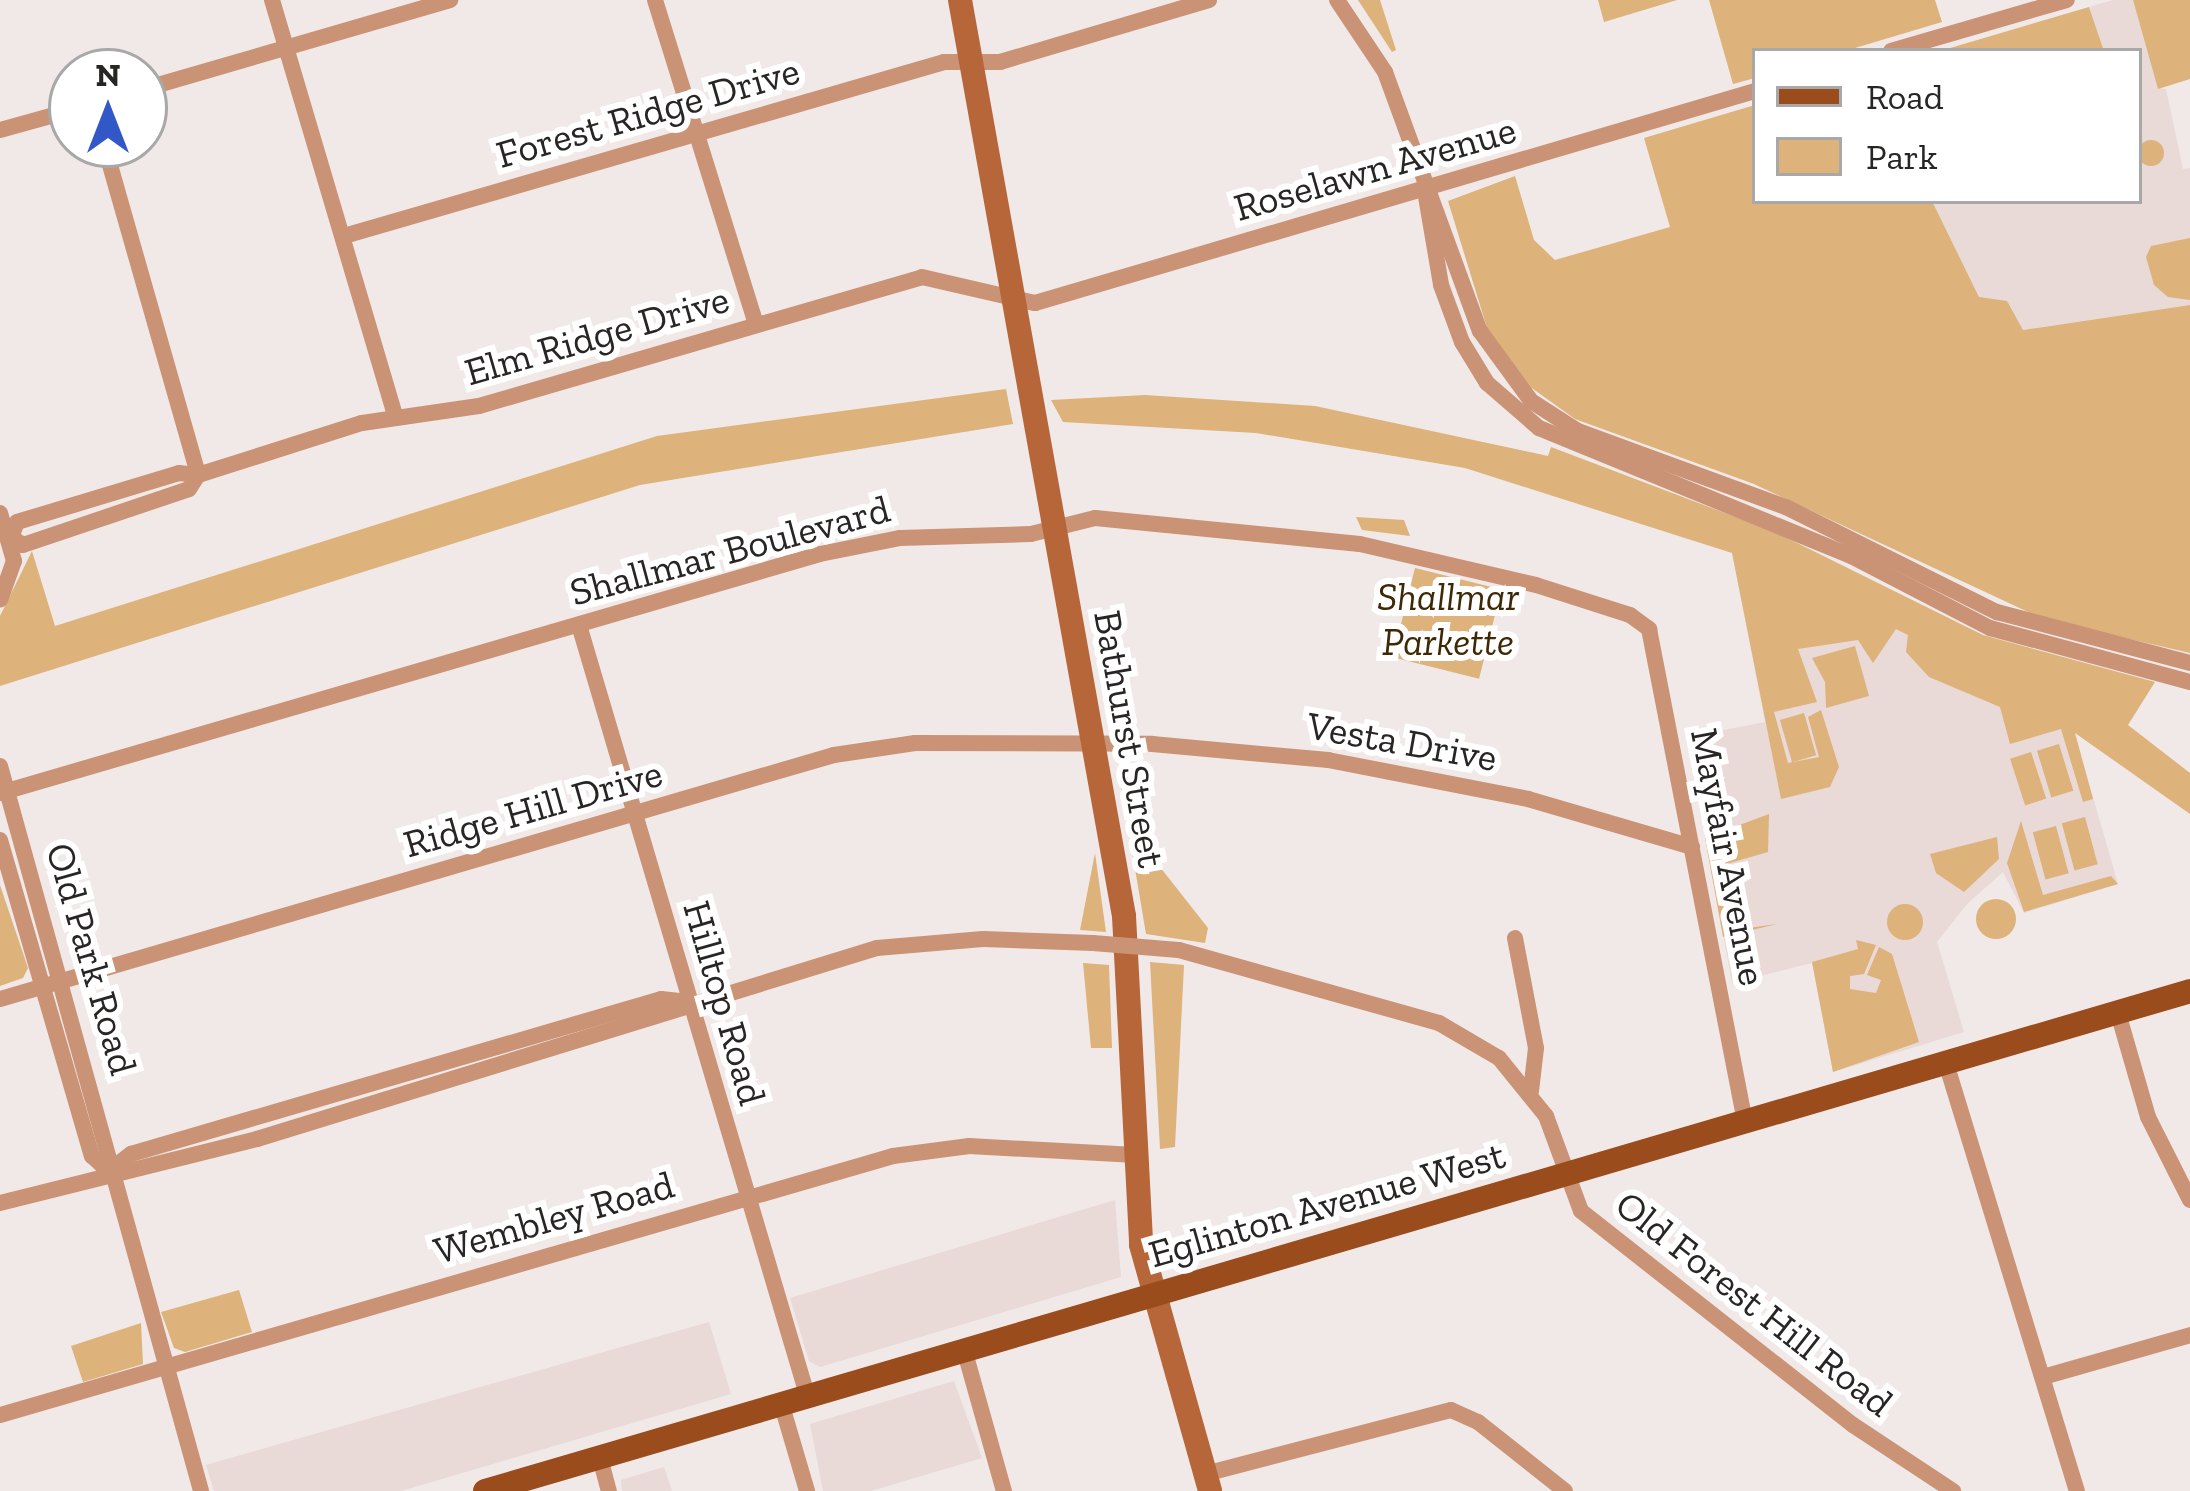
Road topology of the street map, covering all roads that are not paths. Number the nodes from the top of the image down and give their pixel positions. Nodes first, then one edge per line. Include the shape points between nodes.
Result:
1 (272, 0) edge
2 (450, 0) edge
3 (655, 0) edge
4 (960, 0) edge
5 (1209, 0) edge
6 (1337, 0) edge
7 (2067, 0) edge
8 (2026, 6) edge
9 (286, 48) junction
10 (1901, 48) edge
11 (972, 64) junction
12 (168, 82) edge
13 (1752, 92) edge
14 (48, 117) edge
15 (0, 130) edge
16 (696, 134) junction
17 (111, 168) edge
18 (1425, 190) junction
19 (344, 236) junction
20 (1013, 302) junction
21 (756, 325) junction
22 (396, 418) junction
23 (199, 475) junction
24 (0, 503) edge
25 (1, 513) edge
26 (1782, 515) junction
27 (1054, 527) junction
28 (10, 537) junction
29 (0, 600) edge
30 (1630, 615) joint
31 (580, 625) junction
32 (2190, 663) edge
33 (2190, 682) edge
34 (1094, 743) junction
35 (0, 766) edge
36 (4, 792) edge
37 (635, 814) junction
38 (0, 841) edge
39 (1692, 848) junction
40 (1515, 938) dead end
41 (63, 980) junction
42 (43, 986) junction
43 (2190, 991) edge
44 (0, 999) edge
45 (689, 1002) junction
46 (2118, 1013) junction
47 (513, 1053) junction
48 (1946, 1063) junction
49 (1531, 1090) junction
50 (278, 1112) junction
51 (1745, 1122) junction
52 (283, 1131) junction
53 (1136, 1155) junction
54 (109, 1171) junction
55 (1564, 1174) junction
56 (746, 1196) junction
57 (2190, 1200) edge
58 (0, 1203) edge
59 (1153, 1293) junction
60 (2190, 1336) edge
61 (964, 1349) junction
62 (164, 1366) junction
63 (2043, 1377) junction
64 (808, 1398) junction
65 (782, 1406) junction
66 (0, 1415) edge
67 (600, 1459) junction
68 (1207, 1482) edge
69 (201, 1491) edge
70 (485, 1491) edge
71 (610, 1491) edge
72 (807, 1491) edge
73 (1004, 1491) edge
74 (1565, 1491) edge
75 (1954, 1491) edge
76 (2077, 1491) edge

1 - 9 street
2 - 9 street
3 - 16 street
4 - 11 main road, Bathurst Street
5 - 11 street, Forest Ridge Drive
6 - 18 street via 1385,72
7 - 8 street
8 - 10 street
9 - 12 street
9 - 19 street
11 - 16 street, Forest Ridge Drive via 944,62
11 - 20 main road, Bathurst Street
13 - 18 street, Roselawn Avenue
14 - 15 street
16 - 19 street, Forest Ridge Drive
16 - 21 street
17 - 23 street
18 - 20 street, Roselawn Avenue via 1035,303
18 - 26 street via 1480,331 1531,401 1578,431
19 - 22 street
20 - 21 street, Elm Ridge Drive via 922,277
20 - 27 main road, Bathurst Street
21 - 22 street, Elm Ridge Drive via 479,406
22 - 23 street, Elm Ridge Drive
23 - 28 street, Elm Ridge Drive via 179,473 80,513 17,522
24 - 25 street
25 - 28 street
26 - 32 street via 1997,611
26 - 33 street via 1990,628
27 - 30 street, Shallmar Boulevard via 1095,518 1175,520 1360,544 1504,575
27 - 31 street, Shallmar Boulevard via 862,545
27 - 34 main road, Bathurst Street
28 - 29 street via 12,578
30 - 39 street, Mayfair Avenue via 1654,640
31 - 36 street, Shallmar Boulevard
31 - 37 street, Hilltop Road
34 - 37 street, Ridge Hill Drive via 878,748
34 - 39 street, Vesta Drive via 1220,748 1397,770
34 - 53 main road, Bathurst Street via 1130,965
35 - 36 street, Old Park Road
36 - 41 street, Old Park Road
37 - 41 street, Ridge Hill Drive
37 - 45 street, Hilltop Road
38 - 42 street, Old Park Road
39 - 51 street, Mayfair Avenue
40 - 49 street via 1536,1048
41 - 42 street, Ridge Hill Drive
41 - 54 street, Old Park Road via 113,1151
42 - 44 street, Ridge Hill Drive
42 - 54 street, Old Park Road via 92,1156
43 - 46 main road, Eglinton Avenue West
45 - 47 street, Old Forest Hill Road via 665,1019
45 - 49 street, Old Forest Hill Road, bridge via 877,948 983,939 1179,950 1439,1023 1499,1058
45 - 56 street, Hilltop Road
46 - 48 main road, Eglinton Avenue West
46 - 57 street via 2148,1117
47 - 50 street, Old Forest Hill Road
47 - 52 street, Old Forest Hill Road
48 - 51 main road, Eglinton Avenue West
48 - 63 street
49 - 55 street, Old Forest Hill Road
50 - 52 street
50 - 54 street, Old Forest Hill Road via 131,1154
51 - 55 main road, Eglinton Avenue West
52 - 54 street, Old Forest Hill Road via 140,1173
53 - 56 street, Wembley Road via 969,1146 893,1156
53 - 59 main road, Bathurst Street
54 - 58 street, Old Forest Hill Road
54 - 62 street, Old Park Road
55 - 59 main road, Eglinton Avenue West
55 - 75 street, Old Forest Hill Road via 1580,1211 1853,1425
56 - 62 street, Wembley Road
56 - 64 street, Hilltop Road
59 - 61 main road, Eglinton Avenue West
59 - 68 main road, Bathurst Street
60 - 63 street
61 - 64 main road, Eglinton Avenue West
61 - 73 street
62 - 66 street, Wembley Road
62 - 69 street, Old Park Road
63 - 76 street
64 - 65 main road, Eglinton Avenue West
65 - 67 main road, Eglinton Avenue West
65 - 72 street
67 - 70 main road, Eglinton Avenue West
67 - 71 street
68 - 74 street via 1450,1410 1478,1422

